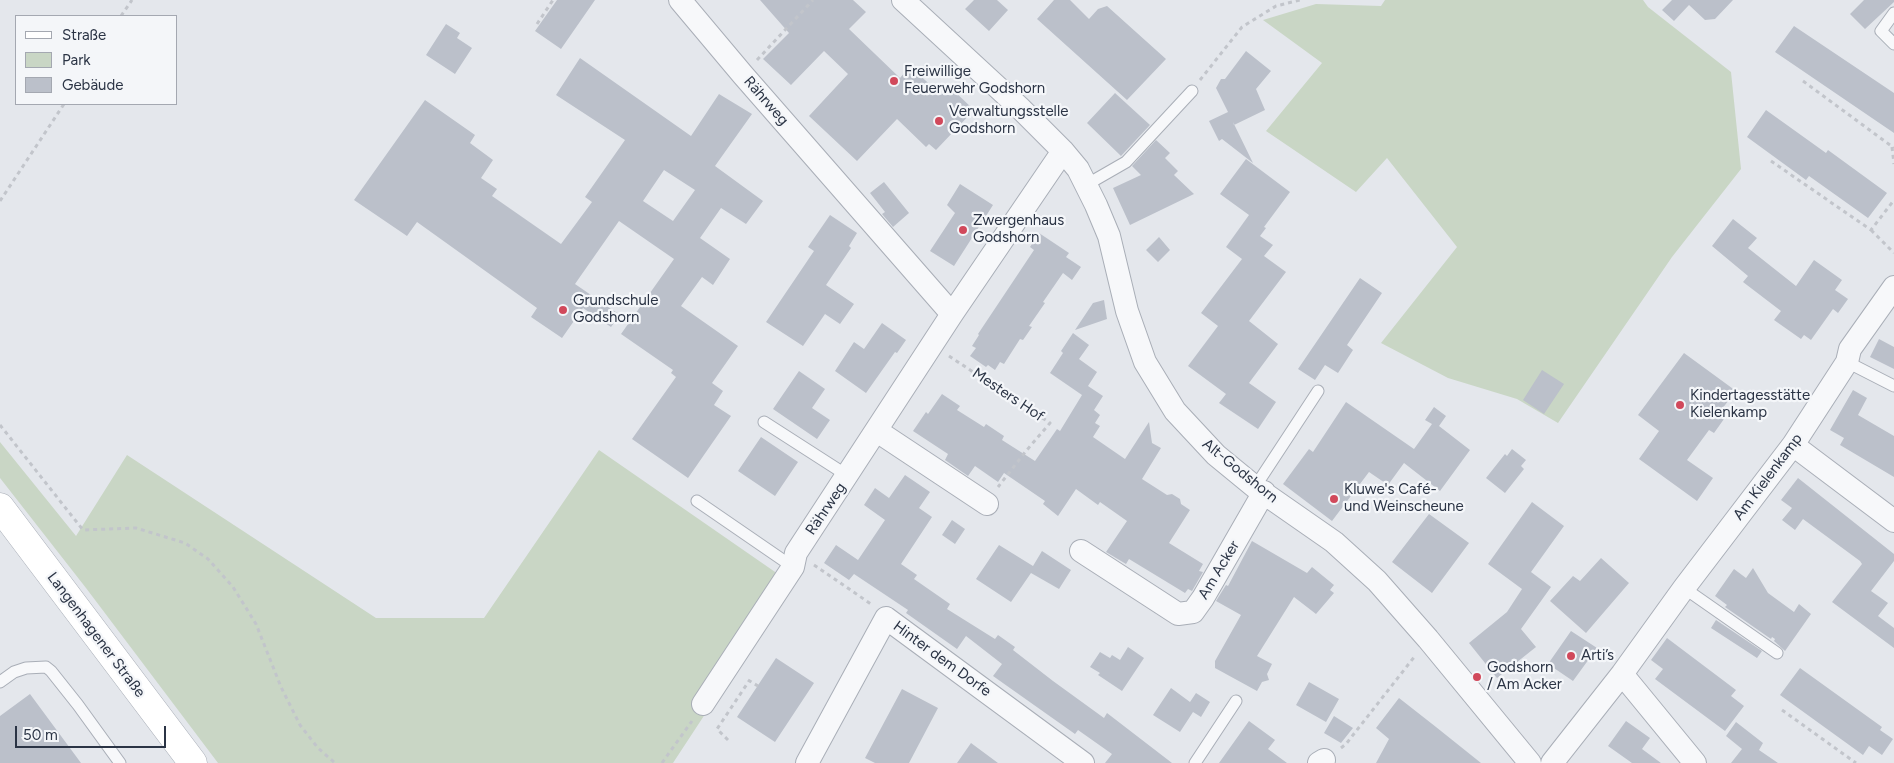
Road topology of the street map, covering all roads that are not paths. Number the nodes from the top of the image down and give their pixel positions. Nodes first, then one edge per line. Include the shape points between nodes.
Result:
1 (680, 0) edge
2 (904, 0) edge
3 (1894, 13) edge
4 (1894, 44) edge
5 (1192, 91) road end
6 (1063, 151) junction
7 (1086, 185) junction
8 (1894, 287) edge
9 (952, 314) junction
10 (1847, 362) junction
11 (1894, 386) edge
12 (1318, 391) dead end
13 (764, 422) dead end
14 (877, 431) junction
15 (1793, 445) junction
16 (848, 476) junction
17 (1260, 490) junction
18 (697, 501) dead end
19 (987, 504) dead end
20 (0, 507) edge
21 (1894, 521) edge
22 (1081, 552) dead end
23 (795, 560) junction
24 (1684, 588) junction
25 (1777, 654) dead end
26 (1622, 674) junction
27 (0, 682) edge
28 (1236, 700) dead end
29 (703, 704) road end
30 (120, 763) edge
31 (193, 763) edge
32 (807, 763) edge
33 (1083, 763) edge
34 (1195, 763) edge
35 (1530, 763) edge
36 (1552, 763) edge
37 (1695, 763) edge

1 - 9 street, Rährweg
2 - 6 street, Alt-Godshorn
3 - 4 lane via 1881,31
5 - 7 lane via 1126,162
6 - 7 street, Alt-Godshorn
6 - 9 street, Rährweg
7 - 17 street, Alt-Godshorn via 1108,236 1127,311 1145,362 1175,411 1216,455
8 - 10 street, Am Kielenkamp via 1850,348
9 - 14 street, Rährweg
10 - 11 lane
10 - 15 street, Am Kielenkamp
12 - 17 lane via 1267,472
13 - 16 lane
14 - 16 street, Rährweg
14 - 19 street
15 - 21 street
15 - 24 street, Am Kielenkamp
16 - 23 street, Rährweg
17 - 22 street, Am Acker via 1193,612 1178,614
17 - 35 street, Alt-Godshorn via 1334,542 1377,581
18 - 23 lane
20 - 31 main road, Langenhagener Straße
23 - 29 street, Rährweg
24 - 25 lane
24 - 26 street, Am Kielenkamp
26 - 36 street, Am Kielenkamp
26 - 37 street
27 - 30 lane via 26,668 46,667
28 - 34 lane
32 - 33 street, Hinter dem Dorfe via 886,618

